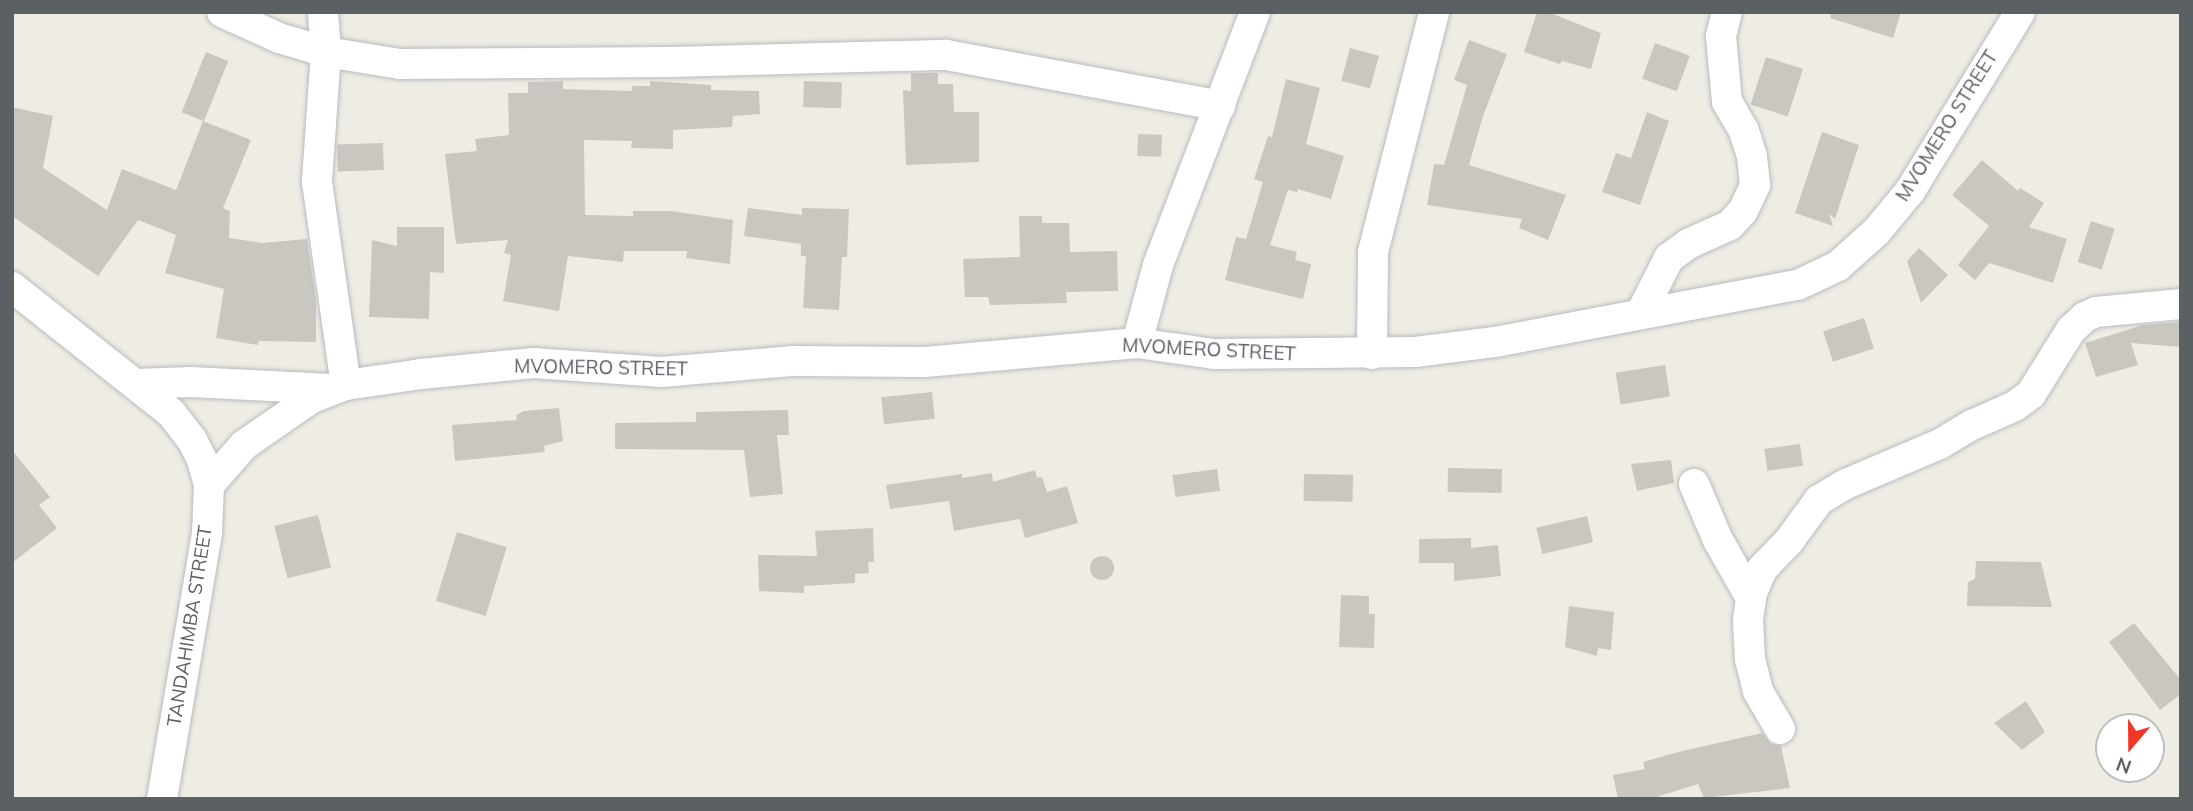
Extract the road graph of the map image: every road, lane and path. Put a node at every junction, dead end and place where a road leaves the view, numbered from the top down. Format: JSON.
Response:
{"nodes":[{"id":1,"x":222,"y":12,"type":"edge"},
{"id":2,"x":323,"y":12,"type":"edge"},
{"id":3,"x":1255,"y":12,"type":"edge"},
{"id":4,"x":1434,"y":12,"type":"edge"},
{"id":5,"x":1727,"y":12,"type":"edge"},
{"id":6,"x":2020,"y":12,"type":"edge"},
{"id":7,"x":326,"y":52,"type":"junction"},
{"id":8,"x":1220,"y":106,"type":"junction"},
{"id":9,"x":12,"y":287,"type":"edge"},
{"id":10,"x":2181,"y":304,"type":"edge"},
{"id":11,"x":1641,"y":313,"type":"junction"},
{"id":12,"x":1137,"y":343,"type":"junction"},
{"id":13,"x":1372,"y":354,"type":"junction"},
{"id":14,"x":136,"y":384,"type":"junction"},
{"id":15,"x":339,"y":387,"type":"junction"},
{"id":16,"x":1693,"y":484,"type":"dead end"},
{"id":17,"x":209,"y":485,"type":"junction"},
{"id":18,"x":1751,"y":598,"type":"junction"},
{"id":19,"x":1780,"y":729,"type":"dead end"},
{"id":20,"x":162,"y":799,"type":"edge"}],
"edges":[{"from":1,"to":7,"type":"street"},
{"from":2,"to":7,"type":"street"},
{"from":3,"to":8,"type":"street"},
{"from":4,"to":13,"type":"street"},
{"from":5,"to":11,"type":"street"},
{"from":6,"to":11,"type":"street","name":"MVOMERO STREET"},
{"from":7,"to":8,"type":"street"},
{"from":7,"to":15,"type":"street"},
{"from":8,"to":12,"type":"street"},
{"from":9,"to":14,"type":"street","name":"TANDAHIMBA STREET"},
{"from":10,"to":18,"type":"street"},
{"from":11,"to":13,"type":"street","name":"MVOMERO STREET"},
{"from":12,"to":13,"type":"street","name":"MVOMERO STREET"},
{"from":12,"to":15,"type":"street","name":"MVOMERO STREET"},
{"from":14,"to":15,"type":"street"},
{"from":14,"to":17,"type":"street","name":"TANDAHIMBA STREET"},
{"from":15,"to":17,"type":"street","name":"MVOMERO STREET"},
{"from":16,"to":18,"type":"street"},
{"from":17,"to":20,"type":"street","name":"TANDAHIMBA STREET"},
{"from":18,"to":19,"type":"street"}]}
